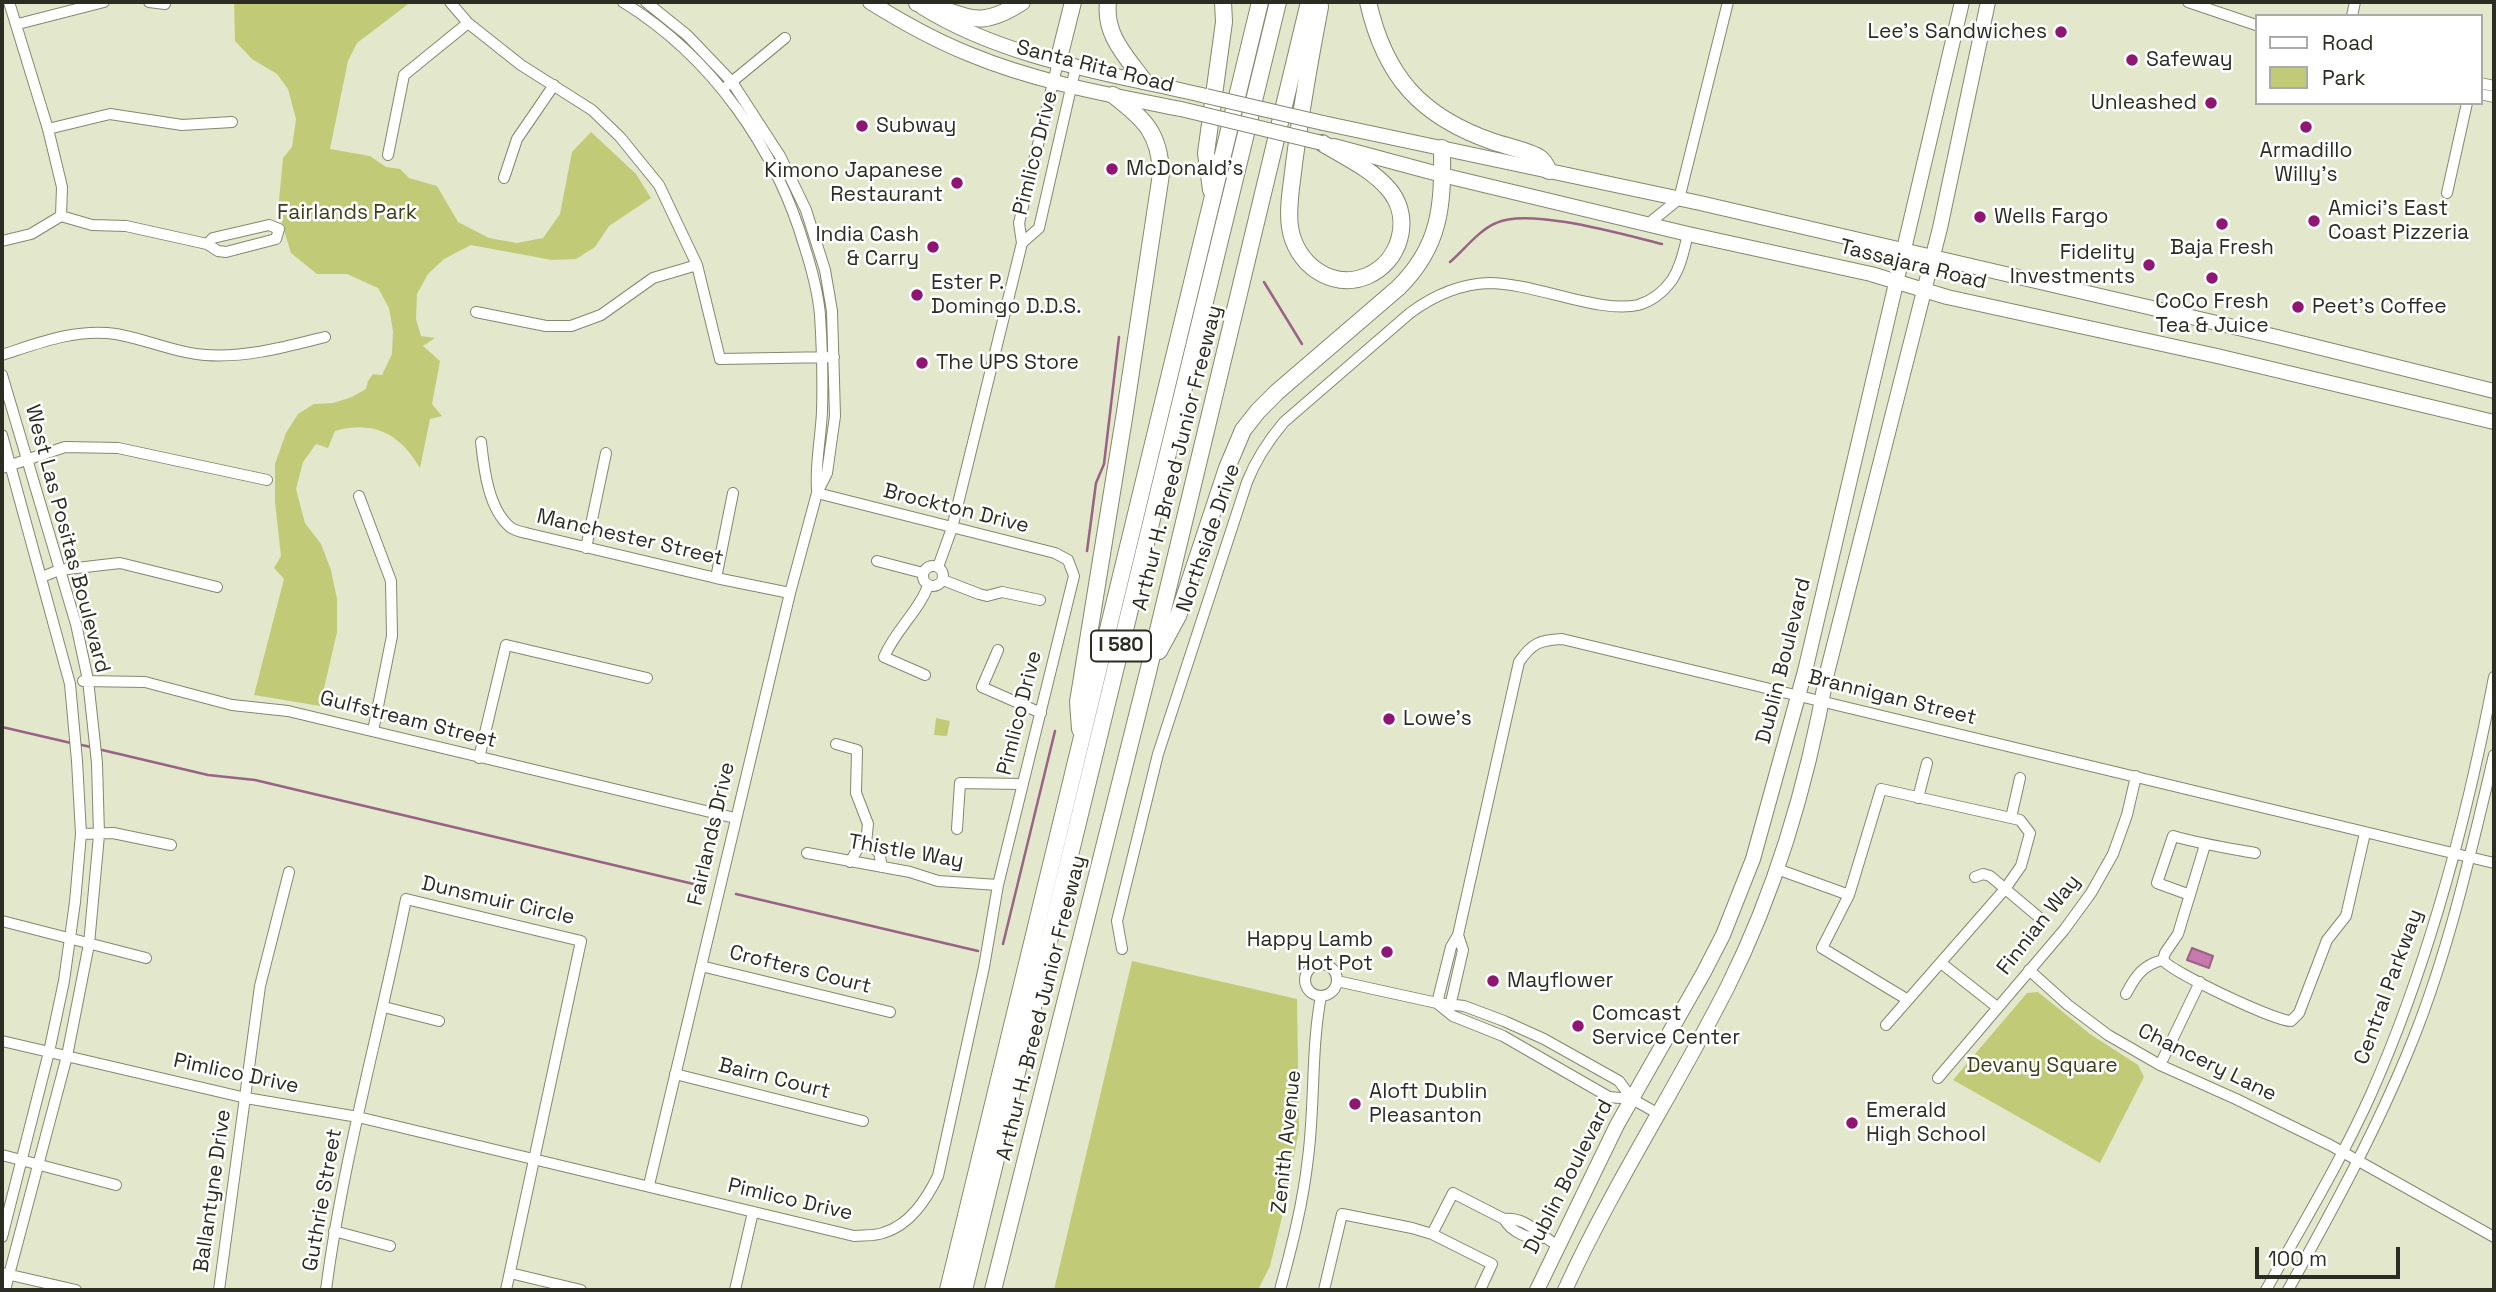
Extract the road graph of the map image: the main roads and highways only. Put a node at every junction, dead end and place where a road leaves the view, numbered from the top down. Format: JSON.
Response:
{"nodes":[{"id":1,"x":870,"y":2,"type":"edge"},
{"id":2,"x":1022,"y":2,"type":"edge"},
{"id":3,"x":1073,"y":2,"type":"edge"},
{"id":4,"x":1108,"y":2,"type":"edge"},
{"id":5,"x":1223,"y":2,"type":"edge"},
{"id":6,"x":1261,"y":2,"type":"edge"},
{"id":7,"x":1278,"y":2,"type":"edge"},
{"id":8,"x":1309,"y":2,"type":"edge"},
{"id":9,"x":1319,"y":2,"type":"edge"},
{"id":10,"x":1368,"y":2,"type":"edge"},
{"id":11,"x":1962,"y":2,"type":"edge"},
{"id":12,"x":1988,"y":2,"type":"edge"},
{"id":13,"x":916,"y":3,"type":"edge"},
{"id":14,"x":1058,"y":62,"type":"junction"},
{"id":15,"x":1144,"y":81,"type":"junction"},
{"id":16,"x":1113,"y":96,"type":"junction"},
{"id":17,"x":1323,"y":123,"type":"joint"},
{"id":18,"x":1322,"y":143,"type":"junction"},
{"id":19,"x":1442,"y":148,"type":"junction"},
{"id":20,"x":1549,"y":171,"type":"junction"},
{"id":21,"x":1442,"y":175,"type":"junction"},
{"id":22,"x":1212,"y":200,"type":"junction"},
{"id":23,"x":1903,"y":251,"type":"junction"},
{"id":24,"x":1932,"y":258,"type":"junction"},
{"id":25,"x":1896,"y":282,"type":"junction"},
{"id":26,"x":1923,"y":290,"type":"junction"},
{"id":27,"x":2494,"y":391,"type":"edge"},
{"id":28,"x":2494,"y":422,"type":"edge"},
{"id":29,"x":1148,"y":672,"type":"junction"},
{"id":30,"x":1082,"y":743,"type":"junction"},
{"id":31,"x":948,"y":1290,"type":"edge"},
{"id":32,"x":964,"y":1290,"type":"edge"},
{"id":33,"x":993,"y":1290,"type":"edge"},
{"id":34,"x":1537,"y":1290,"type":"edge"},
{"id":35,"x":1565,"y":1290,"type":"edge"}],
"edges":[{"from":1,"to":16,"type":"main road","name":"Santa Rita Road"},
{"from":2,"to":13,"type":"highway"},
{"from":3,"to":14,"type":"highway"},
{"from":4,"to":15,"type":"highway"},
{"from":5,"to":22,"type":"highway"},
{"from":6,"to":22,"type":"highway","name":"Arthur H. Breed Junior Freeway","number":"I 580"},
{"from":7,"to":32,"type":"highway","number":"I 580"},
{"from":8,"to":29,"type":"highway","name":"Arthur H. Breed Junior Freeway","number":"I 580"},
{"from":9,"to":18,"type":"highway"},
{"from":10,"to":20,"type":"highway"},
{"from":11,"to":23,"type":"main road","name":"Dublin Boulevard"},
{"from":12,"to":24,"type":"main road"},
{"from":13,"to":14,"type":"main road","name":"Santa Rita Road"},
{"from":14,"to":15,"type":"main road","name":"Santa Rita Road"},
{"from":15,"to":17,"type":"main road","name":"Santa Rita Road","bridge":true},
{"from":16,"to":18,"type":"main road","name":"Santa Rita Road","bridge":true},
{"from":16,"to":30,"type":"highway"},
{"from":17,"to":19,"type":"main road","name":"Tassajara Road"},
{"from":18,"to":21,"type":"main road","name":"Tassajara Road"},
{"from":19,"to":20,"type":"main road","name":"Tassajara Road"},
{"from":19,"to":21,"type":"highway"},
{"from":20,"to":23,"type":"main road","name":"Tassajara Road"},
{"from":21,"to":25,"type":"main road","name":"Tassajara Road"},
{"from":21,"to":29,"type":"highway"},
{"from":22,"to":30,"type":"highway","name":"Arthur H. Breed Junior Freeway","number":"I 580"},
{"from":23,"to":24,"type":"main road","name":"Tassajara Road"},
{"from":23,"to":25,"type":"main road","name":"Dublin Boulevard"},
{"from":24,"to":26,"type":"main road"},
{"from":24,"to":27,"type":"main road","name":"Tassajara Road"},
{"from":25,"to":26,"type":"main road","name":"Tassajara Road"},
{"from":25,"to":34,"type":"main road","name":"Dublin Boulevard"},
{"from":26,"to":28,"type":"main road","name":"Tassajara Road"},
{"from":26,"to":35,"type":"main road"},
{"from":29,"to":33,"type":"highway","name":"Arthur H. Breed Junior Freeway","number":"I 580"},
{"from":30,"to":31,"type":"highway","name":"Arthur H. Breed Junior Freeway","number":"I 580"}]}
